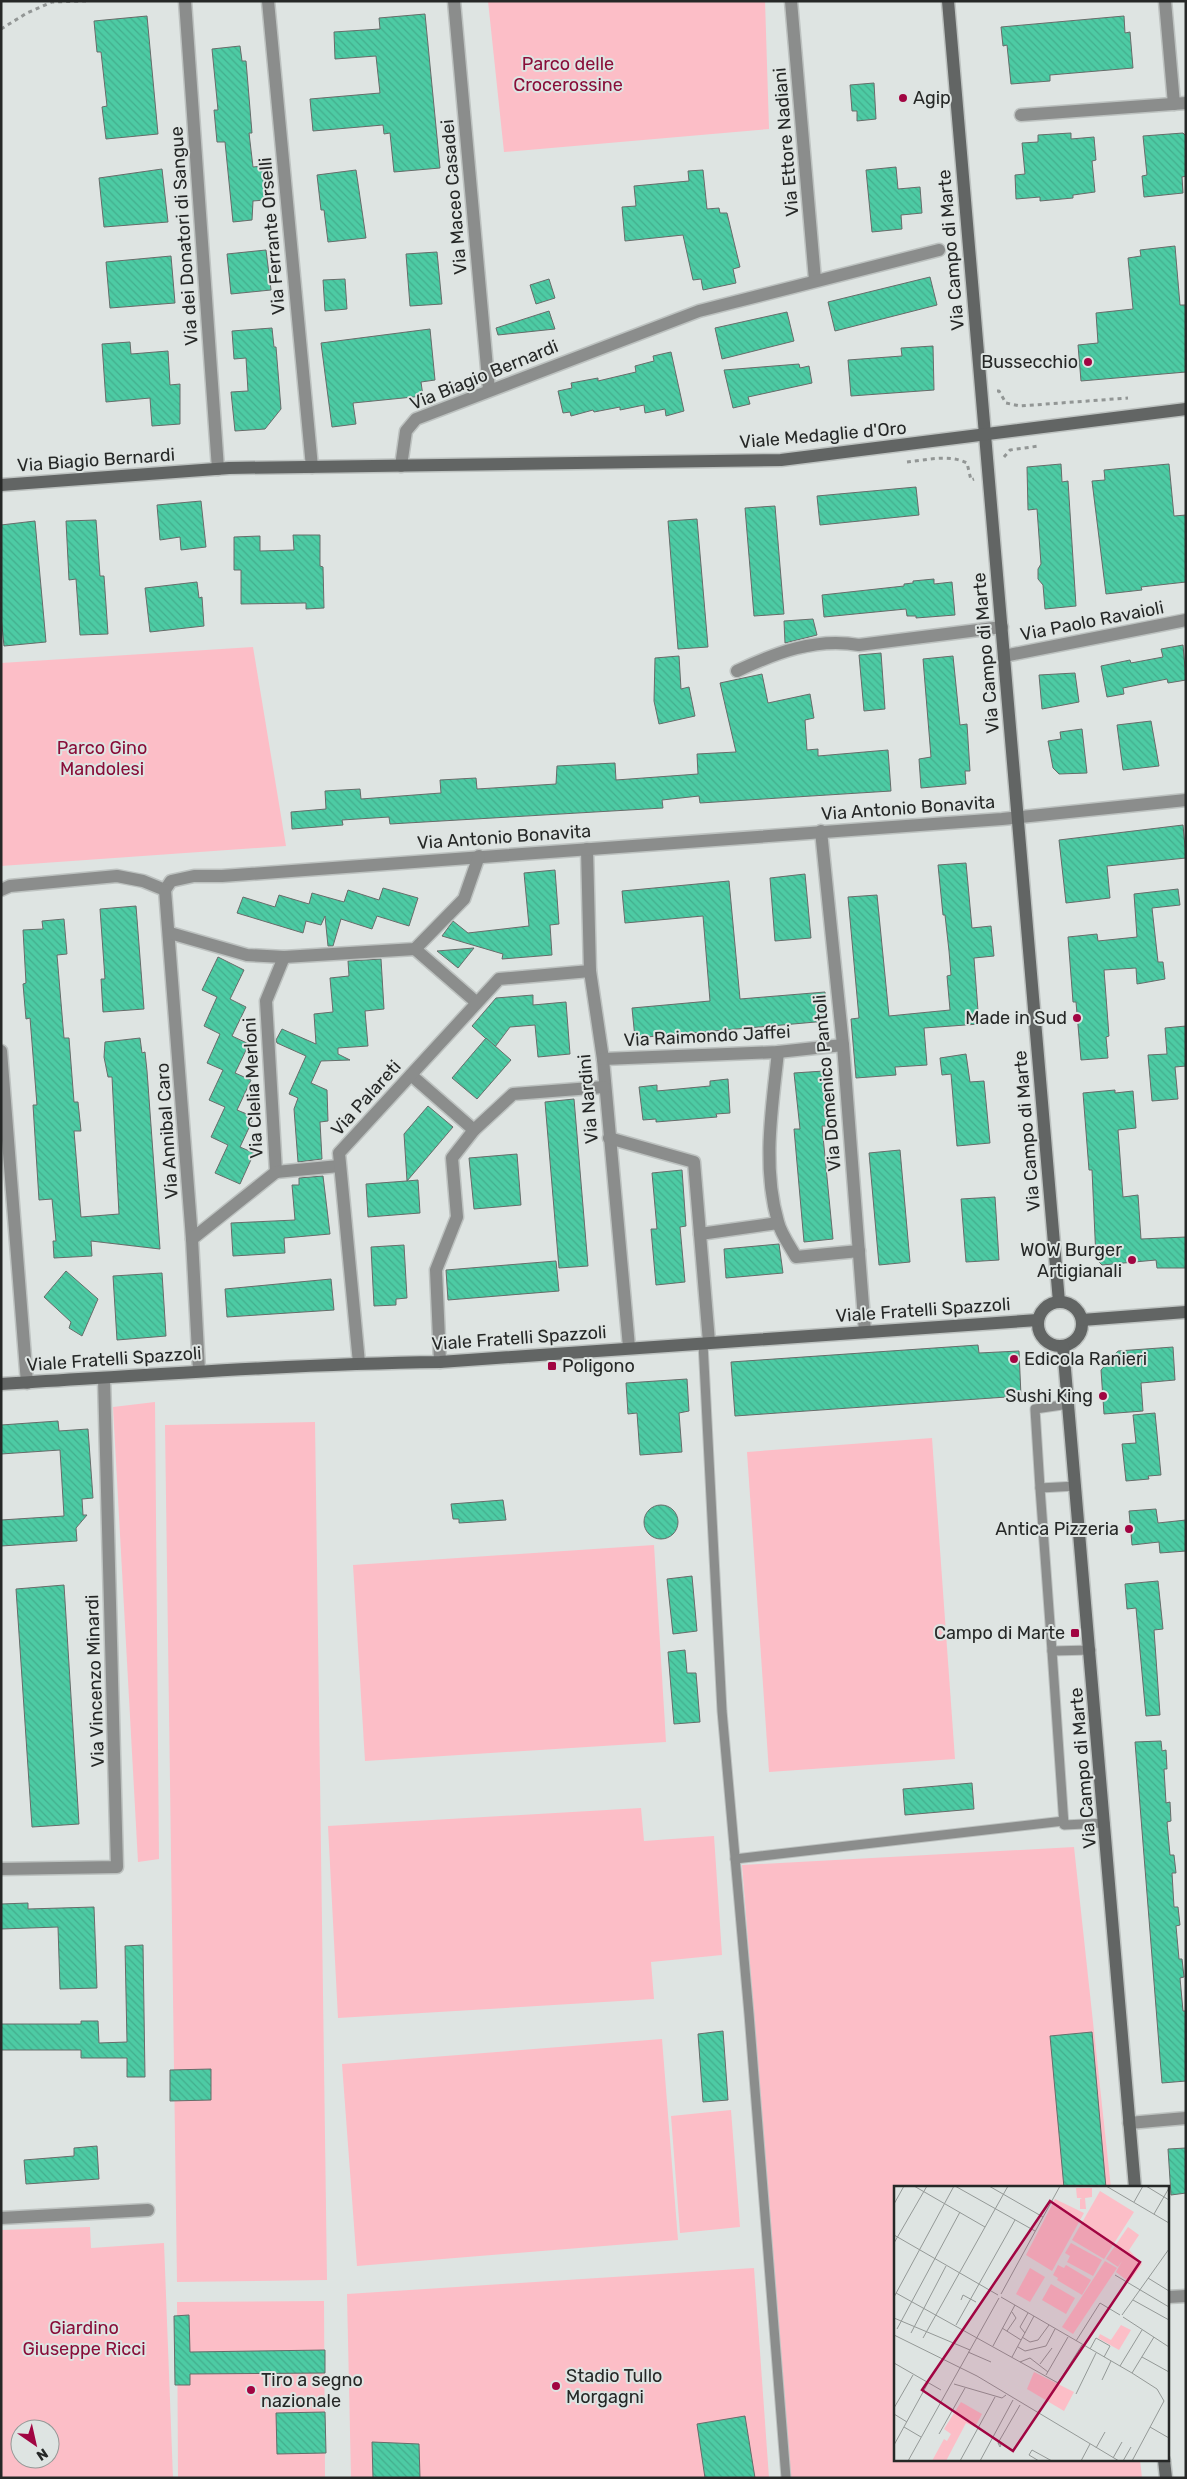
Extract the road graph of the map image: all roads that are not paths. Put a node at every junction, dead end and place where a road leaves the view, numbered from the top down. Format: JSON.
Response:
{"nodes":[{"id":1,"x":185,"y":1,"type":"edge"},
{"id":2,"x":268,"y":1,"type":"edge"},
{"id":3,"x":454,"y":1,"type":"edge"},
{"id":4,"x":791,"y":1,"type":"edge"},
{"id":5,"x":948,"y":1,"type":"edge"},
{"id":6,"x":1165,"y":1,"type":"edge"},
{"id":7,"x":1180,"y":103,"type":"edge"},
{"id":8,"x":1021,"y":115,"type":"dead end"},
{"id":9,"x":939,"y":250,"type":"dead end"},
{"id":10,"x":815,"y":280,"type":"junction"},
{"id":11,"x":489,"y":390,"type":"junction"},
{"id":12,"x":1186,"y":409,"type":"edge"},
{"id":13,"x":985,"y":435,"type":"junction"},
{"id":14,"x":401,"y":466,"type":"junction"},
{"id":15,"x":312,"y":467,"type":"junction"},
{"id":16,"x":218,"y":468,"type":"junction"},
{"id":17,"x":1,"y":485,"type":"edge"},
{"id":18,"x":1186,"y":620,"type":"edge"},
{"id":19,"x":1002,"y":628,"type":"junction"},
{"id":20,"x":1004,"y":656,"type":"junction"},
{"id":21,"x":737,"y":671,"type":"dead end"},
{"id":22,"x":1186,"y":800,"type":"edge"},
{"id":23,"x":1018,"y":816,"type":"junction"},
{"id":24,"x":821,"y":831,"type":"junction"},
{"id":25,"x":586,"y":849,"type":"junction"},
{"id":26,"x":479,"y":856,"type":"junction"},
{"id":27,"x":1,"y":890,"type":"edge"},
{"id":28,"x":165,"y":890,"type":"junction"},
{"id":29,"x":170,"y":933,"type":"junction"},
{"id":30,"x":415,"y":949,"type":"junction"},
{"id":31,"x":284,"y":957,"type":"junction"},
{"id":32,"x":590,"y":971,"type":"junction"},
{"id":33,"x":476,"y":1002,"type":"junction"},
{"id":34,"x":843,"y":1045,"type":"junction"},
{"id":35,"x":1,"y":1051,"type":"edge"},
{"id":36,"x":778,"y":1052,"type":"junction"},
{"id":37,"x":603,"y":1059,"type":"junction"},
{"id":38,"x":411,"y":1075,"type":"junction"},
{"id":39,"x":604,"y":1087,"type":"junction"},
{"id":40,"x":474,"y":1130,"type":"junction"},
{"id":41,"x":609,"y":1138,"type":"junction"},
{"id":42,"x":339,"y":1166,"type":"junction"},
{"id":43,"x":276,"y":1172,"type":"junction"},
{"id":44,"x":778,"y":1223,"type":"junction"},
{"id":45,"x":700,"y":1234,"type":"junction"},
{"id":46,"x":192,"y":1239,"type":"junction"},
{"id":47,"x":858,"y":1251,"type":"junction"},
{"id":48,"x":1060,"y":1302,"type":"junction"},
{"id":49,"x":1186,"y":1312,"type":"edge"},
{"id":50,"x":1038,"y":1320,"type":"junction"},
{"id":51,"x":1082,"y":1320,"type":"junction"},
{"id":52,"x":865,"y":1332,"type":"junction"},
{"id":53,"x":706,"y":1343,"type":"junction"},
{"id":54,"x":1063,"y":1346,"type":"junction"},
{"id":55,"x":629,"y":1347,"type":"junction"},
{"id":56,"x":440,"y":1362,"type":"junction"},
{"id":57,"x":359,"y":1363,"type":"junction"},
{"id":58,"x":199,"y":1371,"type":"junction"},
{"id":59,"x":104,"y":1378,"type":"junction"},
{"id":60,"x":27,"y":1383,"type":"junction"},
{"id":61,"x":1,"y":1384,"type":"edge"},
{"id":62,"x":1069,"y":1404,"type":"junction"},
{"id":63,"x":1076,"y":1486,"type":"junction"},
{"id":64,"x":1040,"y":1488,"type":"junction"},
{"id":65,"x":1091,"y":1650,"type":"junction"},
{"id":66,"x":1052,"y":1651,"type":"junction"},
{"id":67,"x":1064,"y":1821,"type":"junction"},
{"id":68,"x":1105,"y":1823,"type":"junction"},
{"id":69,"x":735,"y":1859,"type":"junction"},
{"id":70,"x":1,"y":1869,"type":"edge"},
{"id":71,"x":1186,"y":2118,"type":"edge"},
{"id":72,"x":1129,"y":2123,"type":"junction"},
{"id":73,"x":1135,"y":2186,"type":"edge"},
{"id":74,"x":148,"y":2210,"type":"dead end"},
{"id":75,"x":1,"y":2218,"type":"edge"},
{"id":76,"x":1186,"y":2296,"type":"edge"},
{"id":77,"x":1170,"y":2297,"type":"edge"},
{"id":78,"x":1164,"y":2462,"type":"edge"},
{"id":79,"x":786,"y":2478,"type":"edge"},
{"id":80,"x":1166,"y":2478,"type":"edge"}],
"edges":[{"from":1,"to":16,"type":"street","name":"Via dei Donatori di Sangue"},
{"from":2,"to":15,"type":"street","name":"Via Ferrante Orselli"},
{"from":3,"to":11,"type":"street","name":"Via Maceo Casadei"},
{"from":4,"to":10,"type":"street","name":"Via Ettore Nadiani"},
{"from":5,"to":13,"type":"street","name":"Via Campo di Marte"},
{"from":6,"to":7,"type":"street"},
{"from":7,"to":8,"type":"street"},
{"from":9,"to":10,"type":"street","name":"Via Biagio Bernardi"},
{"from":10,"to":11,"type":"street","name":"Via Biagio Bernardi"},
{"from":11,"to":14,"type":"street","name":"Via Biagio Bernardi"},
{"from":12,"to":13,"type":"street","name":"Viale Medaglie d'Oro"},
{"from":13,"to":14,"type":"street","name":"Viale Medaglie d'Oro"},
{"from":13,"to":19,"type":"street","name":"Via Campo di Marte"},
{"from":14,"to":15,"type":"street","name":"Via Biagio Bernardi"},
{"from":15,"to":16,"type":"street","name":"Via Biagio Bernardi"},
{"from":16,"to":17,"type":"street","name":"Via Biagio Bernardi"},
{"from":18,"to":20,"type":"street","name":"Via Paolo Ravaioli"},
{"from":19,"to":20,"type":"street","name":"Via Campo di Marte"},
{"from":19,"to":21,"type":"street"},
{"from":20,"to":23,"type":"street","name":"Via Campo di Marte"},
{"from":22,"to":23,"type":"street","name":"Via Antonio Bonavita"},
{"from":23,"to":24,"type":"street","name":"Via Antonio Bonavita"},
{"from":23,"to":48,"type":"street","name":"Via Campo di Marte"},
{"from":24,"to":25,"type":"street","name":"Via Antonio Bonavita"},
{"from":24,"to":34,"type":"street","name":"Via Domenico Pantoli"},
{"from":25,"to":26,"type":"street","name":"Via Antonio Bonavita"},
{"from":25,"to":32,"type":"street","name":"Via Nardini"},
{"from":26,"to":28,"type":"street","name":"Via Antonio Bonavita"},
{"from":26,"to":30,"type":"street"},
{"from":27,"to":28,"type":"street"},
{"from":28,"to":29,"type":"street","name":"Via Annibal Caro"},
{"from":29,"to":31,"type":"street"},
{"from":29,"to":46,"type":"street","name":"Via Annibal Caro"},
{"from":30,"to":31,"type":"street"},
{"from":30,"to":33,"type":"street"},
{"from":31,"to":43,"type":"street","name":"Via Clelia Merloni"},
{"from":32,"to":33,"type":"street","name":"Via Palareti"},
{"from":32,"to":37,"type":"street","name":"Via Nardini"},
{"from":33,"to":38,"type":"street","name":"Via Palareti"},
{"from":34,"to":36,"type":"street","name":"Via Raimondo Jaffei"},
{"from":34,"to":47,"type":"street","name":"Via Domenico Pantoli"},
{"from":35,"to":60,"type":"street"},
{"from":36,"to":37,"type":"street","name":"Via Raimondo Jaffei"},
{"from":36,"to":44,"type":"street"},
{"from":37,"to":39,"type":"street","name":"Via Nardini"},
{"from":38,"to":40,"type":"street"},
{"from":38,"to":42,"type":"street","name":"Via Palareti"},
{"from":39,"to":40,"type":"street"},
{"from":39,"to":41,"type":"street","name":"Via Nardini"},
{"from":40,"to":56,"type":"street"},
{"from":41,"to":45,"type":"street"},
{"from":41,"to":55,"type":"street","name":"Via Nardini"},
{"from":42,"to":43,"type":"street"},
{"from":42,"to":57,"type":"street","name":"Via Palareti"},
{"from":43,"to":46,"type":"street","name":"Via Clelia Merloni"},
{"from":44,"to":45,"type":"street"},
{"from":44,"to":47,"type":"street"},
{"from":45,"to":53,"type":"street"},
{"from":46,"to":58,"type":"street","name":"Via Annibal Caro"},
{"from":47,"to":52,"type":"street","name":"Via Domenico Pantoli"},
{"from":48,"to":50,"type":"street"},
{"from":48,"to":51,"type":"street"},
{"from":49,"to":51,"type":"street"},
{"from":50,"to":52,"type":"street","name":"Viale Fratelli Spazzoli"},
{"from":50,"to":54,"type":"street"},
{"from":51,"to":54,"type":"street"},
{"from":52,"to":53,"type":"street","name":"Viale Fratelli Spazzoli"},
{"from":53,"to":55,"type":"street","name":"Viale Fratelli Spazzoli"},
{"from":53,"to":69,"type":"lane"},
{"from":54,"to":62,"type":"street","name":"Via Campo di Marte"},
{"from":55,"to":56,"type":"street","name":"Viale Fratelli Spazzoli"},
{"from":56,"to":57,"type":"street","name":"Viale Fratelli Spazzoli"},
{"from":57,"to":58,"type":"street","name":"Viale Fratelli Spazzoli"},
{"from":58,"to":59,"type":"street","name":"Viale Fratelli Spazzoli"},
{"from":59,"to":60,"type":"street","name":"Viale Fratelli Spazzoli"},
{"from":59,"to":70,"type":"street","name":"Via Vincenzo Minardi"},
{"from":60,"to":61,"type":"street","name":"Viale Fratelli Spazzoli"},
{"from":62,"to":63,"type":"street","name":"Via Campo di Marte"},
{"from":62,"to":64,"type":"lane"},
{"from":63,"to":64,"type":"lane"},
{"from":63,"to":65,"type":"street","name":"Via Campo di Marte"},
{"from":64,"to":66,"type":"lane"},
{"from":65,"to":66,"type":"lane"},
{"from":65,"to":68,"type":"street","name":"Via Campo di Marte"},
{"from":66,"to":67,"type":"lane"},
{"from":67,"to":68,"type":"lane"},
{"from":67,"to":69,"type":"lane"},
{"from":68,"to":72,"type":"street","name":"Via Campo di Marte"},
{"from":69,"to":79,"type":"lane"},
{"from":71,"to":72,"type":"street"},
{"from":72,"to":73,"type":"street","name":"Via Campo di Marte"},
{"from":74,"to":75,"type":"street"},
{"from":76,"to":77,"type":"street"},
{"from":78,"to":80,"type":"street"}]}
